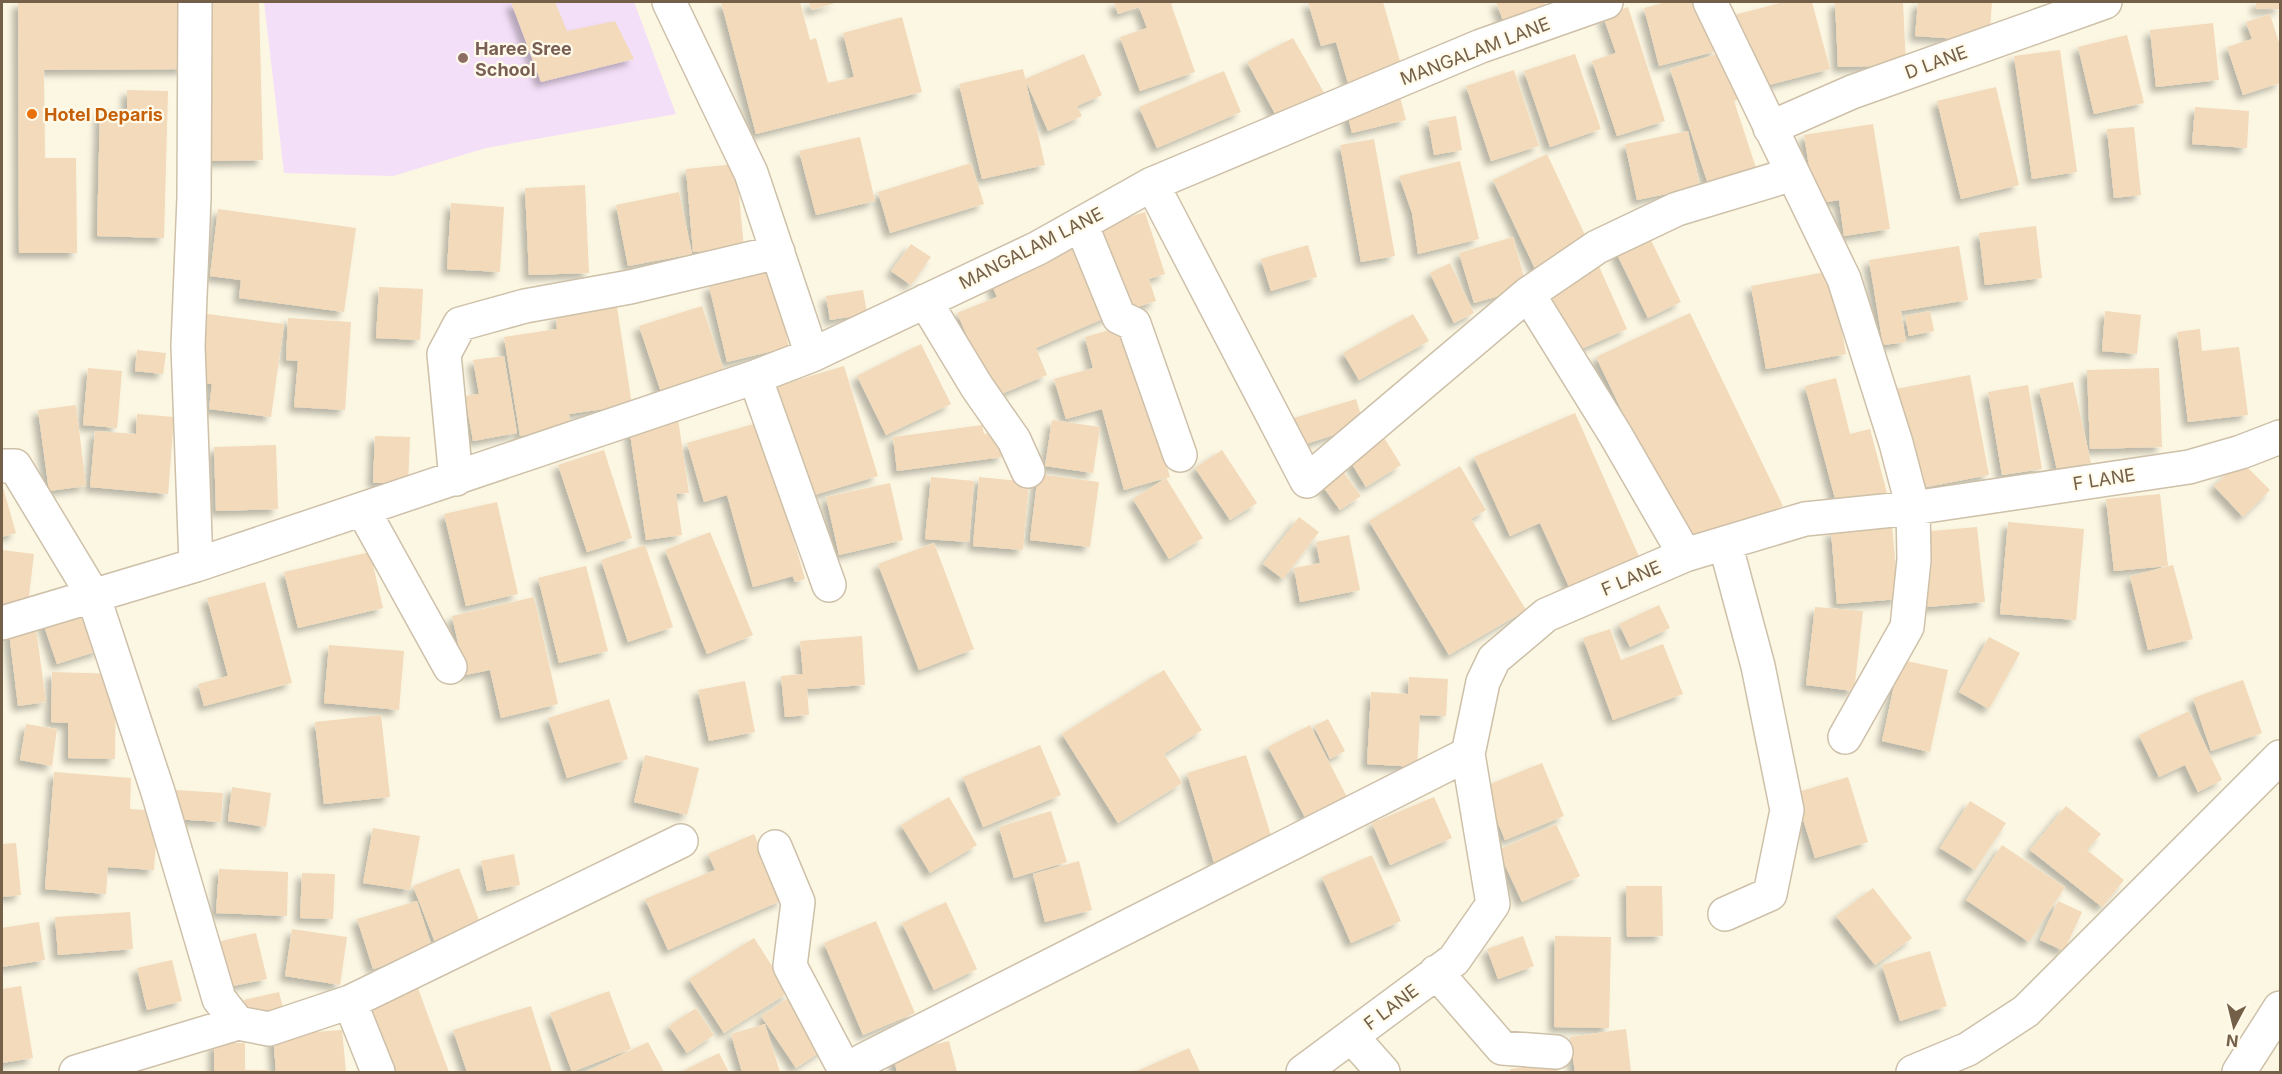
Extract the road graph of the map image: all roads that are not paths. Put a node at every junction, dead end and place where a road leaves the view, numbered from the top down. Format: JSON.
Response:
{"nodes":[{"id":1,"x":195,"y":2,"type":"edge"},
{"id":2,"x":669,"y":2,"type":"edge"},
{"id":3,"x":1606,"y":2,"type":"edge"},
{"id":4,"x":1710,"y":2,"type":"edge"},
{"id":5,"x":2105,"y":2,"type":"edge"},
{"id":6,"x":1770,"y":128,"type":"junction"},
{"id":7,"x":1793,"y":174,"type":"junction"},
{"id":8,"x":1152,"y":184,"type":"junction"},
{"id":9,"x":1081,"y":224,"type":"junction"},
{"id":10,"x":778,"y":252,"type":"junction"},
{"id":11,"x":1528,"y":294,"type":"junction"},
{"id":12,"x":925,"y":301,"type":"junction"},
{"id":13,"x":812,"y":356,"type":"junction"},
{"id":14,"x":755,"y":377,"type":"junction"},
{"id":15,"x":2280,"y":437,"type":"edge"},
{"id":16,"x":1180,"y":455,"type":"dead end"},
{"id":17,"x":2,"y":466,"type":"edge"},
{"id":18,"x":1028,"y":471,"type":"dead end"},
{"id":19,"x":456,"y":479,"type":"junction"},
{"id":20,"x":1913,"y":508,"type":"junction"},
{"id":21,"x":363,"y":510,"type":"junction"},
{"id":22,"x":1725,"y":543,"type":"junction"},
{"id":23,"x":1685,"y":555,"type":"junction"},
{"id":24,"x":196,"y":565,"type":"junction"},
{"id":25,"x":829,"y":585,"type":"dead end"},
{"id":26,"x":93,"y":595,"type":"junction"},
{"id":27,"x":2,"y":622,"type":"edge"},
{"id":28,"x":450,"y":667,"type":"dead end"},
{"id":29,"x":1845,"y":737,"type":"dead end"},
{"id":30,"x":1468,"y":754,"type":"junction"},
{"id":31,"x":2280,"y":757,"type":"edge"},
{"id":32,"x":681,"y":841,"type":"dead end"},
{"id":33,"x":775,"y":847,"type":"dead end"},
{"id":34,"x":1725,"y":914,"type":"dead end"},
{"id":35,"x":1436,"y":972,"type":"junction"},
{"id":36,"x":350,"y":1002,"type":"junction"},
{"id":37,"x":2280,"y":1008,"type":"edge"},
{"id":38,"x":238,"y":1023,"type":"junction"},
{"id":39,"x":1352,"y":1036,"type":"junction"},
{"id":40,"x":1556,"y":1052,"type":"dead end"},
{"id":41,"x":76,"y":1072,"type":"edge"},
{"id":42,"x":378,"y":1072,"type":"edge"},
{"id":43,"x":845,"y":1072,"type":"edge"},
{"id":44,"x":1303,"y":1072,"type":"edge"},
{"id":45,"x":1383,"y":1072,"type":"edge"},
{"id":46,"x":1913,"y":1072,"type":"edge"},
{"id":47,"x":2239,"y":1072,"type":"edge"}],
"edges":[{"from":1,"to":24,"type":"street"},
{"from":2,"to":10,"type":"street"},
{"from":3,"to":8,"type":"street","name":"MANGALAM LANE"},
{"from":4,"to":6,"type":"street"},
{"from":5,"to":6,"type":"street","name":"D LANE"},
{"from":6,"to":7,"type":"street"},
{"from":7,"to":11,"type":"street"},
{"from":7,"to":20,"type":"street"},
{"from":8,"to":9,"type":"street","name":"MANGALAM LANE"},
{"from":8,"to":11,"type":"street"},
{"from":9,"to":12,"type":"street","name":"MANGALAM LANE"},
{"from":9,"to":16,"type":"street"},
{"from":10,"to":13,"type":"street"},
{"from":10,"to":19,"type":"street"},
{"from":11,"to":23,"type":"street"},
{"from":12,"to":13,"type":"street","name":"MANGALAM LANE"},
{"from":12,"to":18,"type":"street"},
{"from":13,"to":14,"type":"street","name":"MANGALAM LANE"},
{"from":14,"to":19,"type":"street","name":"MANGALAM LANE"},
{"from":14,"to":25,"type":"street"},
{"from":15,"to":20,"type":"street","name":"F LANE"},
{"from":17,"to":26,"type":"street"},
{"from":19,"to":21,"type":"street","name":"MANGALAM LANE"},
{"from":20,"to":22,"type":"street","name":"F LANE"},
{"from":20,"to":29,"type":"street"},
{"from":21,"to":24,"type":"street","name":"MANGALAM LANE"},
{"from":21,"to":28,"type":"street"},
{"from":22,"to":23,"type":"street","name":"F LANE"},
{"from":22,"to":34,"type":"street"},
{"from":23,"to":30,"type":"street","name":"F LANE"},
{"from":24,"to":26,"type":"street","name":"MANGALAM LANE"},
{"from":26,"to":27,"type":"street","name":"MANGALAM LANE"},
{"from":26,"to":38,"type":"street"},
{"from":30,"to":35,"type":"street","name":"F LANE"},
{"from":30,"to":43,"type":"street"},
{"from":31,"to":46,"type":"street"},
{"from":32,"to":36,"type":"street"},
{"from":33,"to":43,"type":"street"},
{"from":35,"to":39,"type":"street","name":"F LANE"},
{"from":35,"to":40,"type":"street"},
{"from":36,"to":38,"type":"street"},
{"from":36,"to":42,"type":"street"},
{"from":37,"to":47,"type":"street"},
{"from":38,"to":41,"type":"street"},
{"from":39,"to":44,"type":"street","name":"F LANE"},
{"from":39,"to":45,"type":"street"}]}
